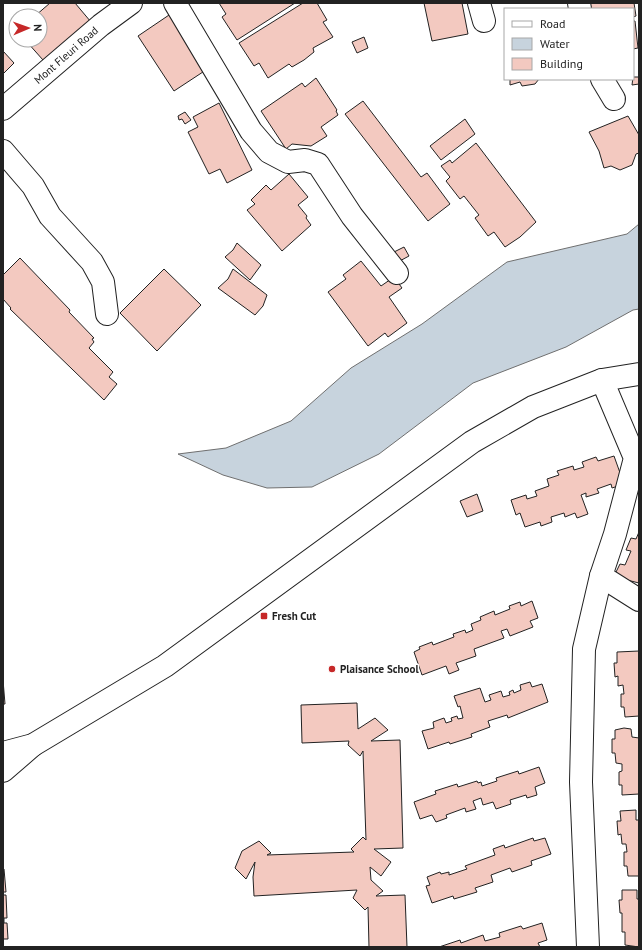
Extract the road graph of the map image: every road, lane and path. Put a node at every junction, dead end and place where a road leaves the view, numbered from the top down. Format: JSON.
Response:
{"nodes":[{"id":1,"x":131,"y":3,"type":"edge"},
{"id":2,"x":176,"y":3,"type":"edge"},
{"id":3,"x":603,"y":80,"type":"edge"},
{"id":4,"x":614,"y":99,"type":"dead end"},
{"id":5,"x":3,"y":109,"type":"edge"},
{"id":6,"x":3,"y":151,"type":"edge"},
{"id":7,"x":397,"y":273,"type":"dead end"},
{"id":8,"x":107,"y":314,"type":"dead end"},
{"id":9,"x":639,"y":374,"type":"edge"},
{"id":10,"x":602,"y":380,"type":"junction"},
{"id":11,"x":601,"y":576,"type":"junction"},
{"id":12,"x":639,"y":600,"type":"edge"},
{"id":13,"x":33,"y":745,"type":"junction"},
{"id":14,"x":3,"y":753,"type":"edge"},
{"id":15,"x":3,"y":771,"type":"edge"},
{"id":16,"x":588,"y":947,"type":"edge"}],
"edges":[{"from":1,"to":5,"type":"main road","name":"Mont Fleuri Road"},
{"from":2,"to":7,"type":"main road"},
{"from":3,"to":4,"type":"main road"},
{"from":6,"to":8,"type":"main road"},
{"from":9,"to":10,"type":"main road"},
{"from":10,"to":11,"type":"main road"},
{"from":10,"to":13,"type":"main road"},
{"from":11,"to":12,"type":"main road"},
{"from":11,"to":16,"type":"main road"},
{"from":13,"to":14,"type":"main road"},
{"from":13,"to":15,"type":"main road"}]}
